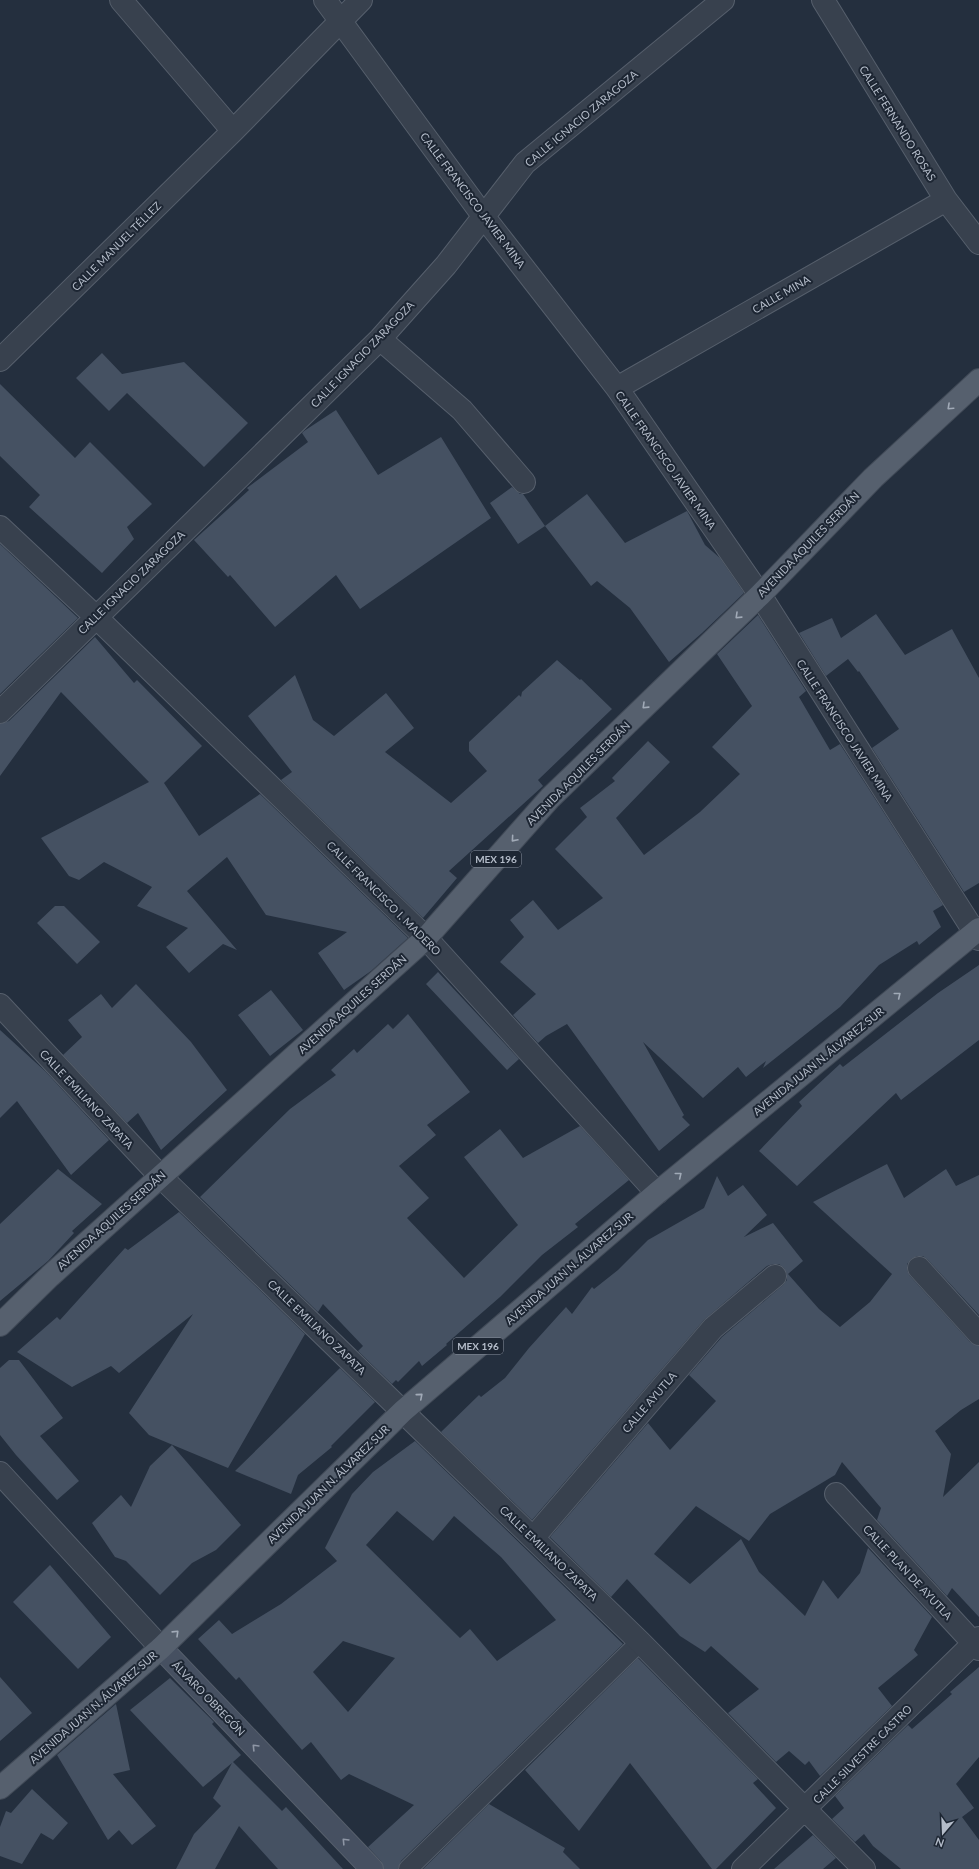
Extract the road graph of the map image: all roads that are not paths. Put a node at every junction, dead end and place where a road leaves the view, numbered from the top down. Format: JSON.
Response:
{"nodes":[{"id":1,"x":121,"y":0,"type":"edge"},
{"id":2,"x":325,"y":0,"type":"edge"},
{"id":3,"x":361,"y":0,"type":"edge"},
{"id":4,"x":723,"y":0,"type":"edge"},
{"id":5,"x":823,"y":0,"type":"edge"},
{"id":6,"x":341,"y":22,"type":"junction"},
{"id":7,"x":233,"y":131,"type":"junction"},
{"id":8,"x":946,"y":200,"type":"junction"},
{"id":9,"x":484,"y":217,"type":"junction"},
{"id":10,"x":979,"y":243,"type":"edge"},
{"id":11,"x":380,"y":339,"type":"junction"},
{"id":12,"x":0,"y":360,"type":"edge"},
{"id":13,"x":979,"y":380,"type":"edge"},
{"id":14,"x":617,"y":388,"type":"junction"},
{"id":15,"x":524,"y":482,"type":"dead end"},
{"id":16,"x":0,"y":527,"type":"edge"},
{"id":17,"x":760,"y":595,"type":"junction"},
{"id":18,"x":96,"y":617,"type":"junction"},
{"id":19,"x":0,"y":712,"type":"edge"},
{"id":20,"x":978,"y":934,"type":"edge"},
{"id":21,"x":426,"y":938,"type":"junction"},
{"id":22,"x":0,"y":1005,"type":"edge"},
{"id":23,"x":160,"y":1176,"type":"junction"},
{"id":24,"x":657,"y":1193,"type":"junction"},
{"id":25,"x":919,"y":1268,"type":"dead end"},
{"id":26,"x":775,"y":1276,"type":"dead end"},
{"id":27,"x":0,"y":1325,"type":"edge"},
{"id":28,"x":979,"y":1334,"type":"edge"},
{"id":29,"x":403,"y":1411,"type":"junction"},
{"id":30,"x":0,"y":1473,"type":"edge"},
{"id":31,"x":836,"y":1494,"type":"dead end"},
{"id":32,"x":533,"y":1538,"type":"junction"},
{"id":33,"x":640,"y":1642,"type":"junction"},
{"id":34,"x":977,"y":1644,"type":"edge"},
{"id":35,"x":161,"y":1648,"type":"junction"},
{"id":36,"x":0,"y":1788,"type":"edge"},
{"id":37,"x":806,"y":1809,"type":"junction"},
{"id":38,"x":372,"y":1869,"type":"edge"},
{"id":39,"x":408,"y":1869,"type":"edge"},
{"id":40,"x":743,"y":1869,"type":"edge"},
{"id":41,"x":864,"y":1869,"type":"edge"}],
"edges":[{"from":1,"to":7,"type":"street"},
{"from":2,"to":6,"type":"street","name":"CALLE FRANCISCO JAVIER MINA"},
{"from":3,"to":6,"type":"street","name":"CALLE MANUEL TÉLLEZ"},
{"from":4,"to":9,"type":"street","name":"CALLE IGNACIO ZARAGOZA"},
{"from":5,"to":8,"type":"street","name":"CALLE FERNANDO ROSAS"},
{"from":6,"to":7,"type":"street","name":"CALLE MANUEL TÉLLEZ"},
{"from":6,"to":9,"type":"street","name":"CALLE FRANCISCO JAVIER MINA"},
{"from":7,"to":12,"type":"street","name":"CALLE MANUEL TÉLLEZ"},
{"from":8,"to":10,"type":"street","name":"CALLE FERNANDO ROSAS"},
{"from":8,"to":14,"type":"street","name":"CALLE MINA"},
{"from":9,"to":11,"type":"street","name":"CALLE IGNACIO ZARAGOZA"},
{"from":9,"to":14,"type":"street","name":"CALLE FRANCISCO JAVIER MINA"},
{"from":11,"to":15,"type":"street"},
{"from":11,"to":18,"type":"street","name":"CALLE IGNACIO ZARAGOZA"},
{"from":13,"to":17,"type":"main road","name":"AVENIDA AQUILES SERDÁN","number":"MEX 196","one_way":true},
{"from":14,"to":17,"type":"street","name":"CALLE FRANCISCO JAVIER MINA"},
{"from":16,"to":18,"type":"street","name":"CALLE FRANCISCO I. MADERO"},
{"from":17,"to":20,"type":"street","name":"CALLE FRANCISCO JAVIER MINA"},
{"from":17,"to":21,"type":"main road","name":"AVENIDA AQUILES SERDÁN","number":"MEX 196","one_way":true},
{"from":18,"to":19,"type":"street","name":"CALLE IGNACIO ZARAGOZA"},
{"from":18,"to":21,"type":"street","name":"CALLE FRANCISCO I. MADERO"},
{"from":24,"to":20,"type":"main road","name":"AVENIDA JUAN N. ÁLVAREZ SUR","number":"MEX 196","one_way":true},
{"from":21,"to":23,"type":"main road","name":"AVENIDA AQUILES SERDÁN","number":"MEX 196"},
{"from":21,"to":24,"type":"street","name":"CALLE FRANCISCO I. MADERO"},
{"from":22,"to":23,"type":"street","name":"CALLE EMILIANO ZAPATA"},
{"from":23,"to":27,"type":"main road","name":"AVENIDA AQUILES SERDÁN","number":"MEX 196"},
{"from":23,"to":29,"type":"street","name":"CALLE EMILIANO ZAPATA"},
{"from":29,"to":24,"type":"main road","name":"AVENIDA JUAN N. ÁLVAREZ SUR","number":"MEX 196","one_way":true},
{"from":25,"to":28,"type":"street"},
{"from":26,"to":32,"type":"street","name":"CALLE AYUTLA"},
{"from":29,"to":32,"type":"street","name":"CALLE EMILIANO ZAPATA"},
{"from":35,"to":29,"type":"main road","name":"AVENIDA JUAN N. ÁLVAREZ SUR","number":"MEX 196","one_way":true},
{"from":30,"to":35,"type":"street","name":"ÁLVARO OBREGÓN"},
{"from":31,"to":34,"type":"street","name":"CALLE PLAN DE AYUTLA"},
{"from":32,"to":33,"type":"street","name":"CALLE EMILIANO ZAPATA"},
{"from":33,"to":37,"type":"street","name":"CALLE EMILIANO ZAPATA"},
{"from":33,"to":39,"type":"lane"},
{"from":34,"to":37,"type":"street","name":"CALLE SILVESTRE CASTRO"},
{"from":35,"to":36,"type":"main road","name":"AVENIDA JUAN N. ÁLVAREZ SUR","number":"MEX 196"},
{"from":38,"to":35,"type":"main road","name":"ÁLVARO OBREGÓN","one_way":true},
{"from":37,"to":40,"type":"street","name":"CALLE SILVESTRE CASTRO"},
{"from":37,"to":41,"type":"street","name":"CALLE EMILIANO ZAPATA"}]}
